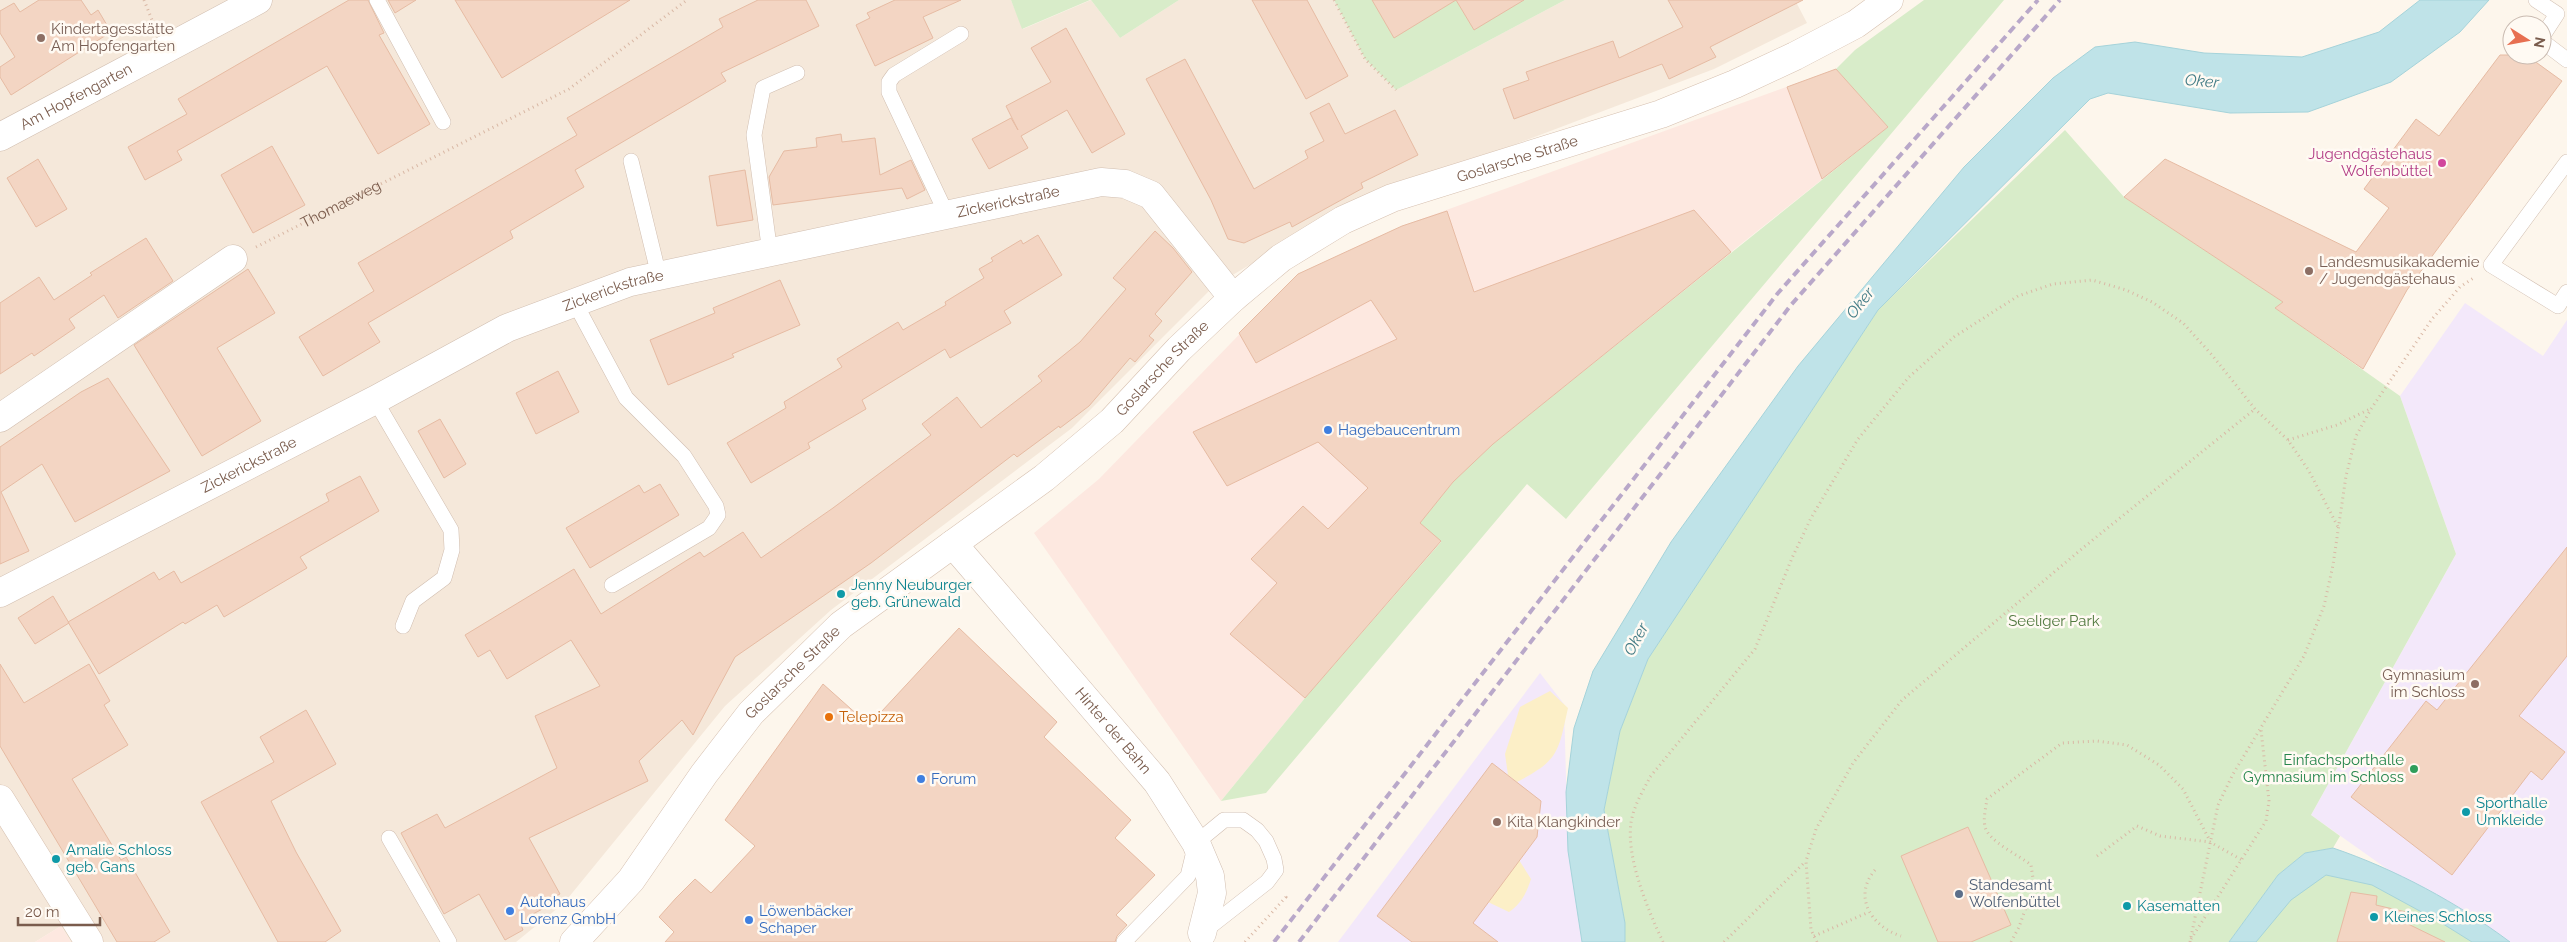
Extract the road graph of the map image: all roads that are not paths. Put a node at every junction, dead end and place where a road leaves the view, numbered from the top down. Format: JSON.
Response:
{"nodes":[{"id":1,"x":258,"y":0,"type":"edge"},
{"id":2,"x":377,"y":0,"type":"edge"},
{"id":3,"x":1889,"y":0,"type":"edge"},
{"id":4,"x":2536,"y":0,"type":"edge"},
{"id":5,"x":2552,"y":22,"type":"edge"},
{"id":6,"x":961,"y":34,"type":"dead end"},
{"id":7,"x":2552,"y":49,"type":"edge"},
{"id":8,"x":2567,"y":60,"type":"edge"},
{"id":9,"x":797,"y":73,"type":"dead end"},
{"id":10,"x":443,"y":122,"type":"dead end"},
{"id":11,"x":0,"y":137,"type":"edge"},
{"id":12,"x":631,"y":161,"type":"dead end"},
{"id":13,"x":2567,"y":162,"type":"edge"},
{"id":14,"x":947,"y":215,"type":"junction"},
{"id":15,"x":770,"y":253,"type":"junction"},
{"id":16,"x":233,"y":259,"type":"road end"},
{"id":17,"x":659,"y":276,"type":"junction"},
{"id":18,"x":2567,"y":292,"type":"edge"},
{"id":19,"x":1233,"y":298,"type":"junction"},
{"id":20,"x":574,"y":303,"type":"junction"},
{"id":21,"x":375,"y":400,"type":"junction"},
{"id":22,"x":0,"y":418,"type":"edge"},
{"id":23,"x":953,"y":544,"type":"junction"},
{"id":24,"x":612,"y":585,"type":"dead end"},
{"id":25,"x":0,"y":593,"type":"edge"},
{"id":26,"x":403,"y":626,"type":"dead end"},
{"id":27,"x":0,"y":799,"type":"edge"},
{"id":28,"x":389,"y":838,"type":"dead end"},
{"id":29,"x":1196,"y":843,"type":"junction"},
{"id":30,"x":1197,"y":938,"type":"edge"},
{"id":31,"x":580,"y":940,"type":"edge"},
{"id":32,"x":89,"y":942,"type":"edge"},
{"id":33,"x":449,"y":942,"type":"edge"},
{"id":34,"x":1124,"y":942,"type":"edge"}],
"edges":[{"from":1,"to":11,"type":"street","name":"Am Hopfengarten"},
{"from":2,"to":10,"type":"lane"},
{"from":3,"to":19,"type":"street","name":"Goslarsche Straße"},
{"from":4,"to":5,"type":"lane"},
{"from":6,"to":14,"type":"lane"},
{"from":7,"to":8,"type":"lane"},
{"from":9,"to":15,"type":"lane"},
{"from":12,"to":17,"type":"lane"},
{"from":13,"to":18,"type":"lane"},
{"from":14,"to":15,"type":"street","name":"Zickerickstraße"},
{"from":14,"to":19,"type":"street","name":"Zickerickstraße"},
{"from":15,"to":17,"type":"street","name":"Zickerickstraße"},
{"from":16,"to":22,"type":"street"},
{"from":17,"to":20,"type":"street","name":"Zickerickstraße"},
{"from":19,"to":23,"type":"street","name":"Goslarsche Straße"},
{"from":20,"to":21,"type":"street","name":"Zickerickstraße"},
{"from":20,"to":24,"type":"lane"},
{"from":21,"to":25,"type":"street","name":"Zickerickstraße"},
{"from":21,"to":26,"type":"lane"},
{"from":23,"to":29,"type":"street","name":"Hinter der Bahn"},
{"from":23,"to":31,"type":"street","name":"Goslarsche Straße"},
{"from":27,"to":32,"type":"street"},
{"from":28,"to":33,"type":"lane"},
{"from":29,"to":30,"type":"street","name":"Hinter der Bahn"},
{"from":29,"to":30,"type":"lane"},
{"from":29,"to":34,"type":"lane"}]}
